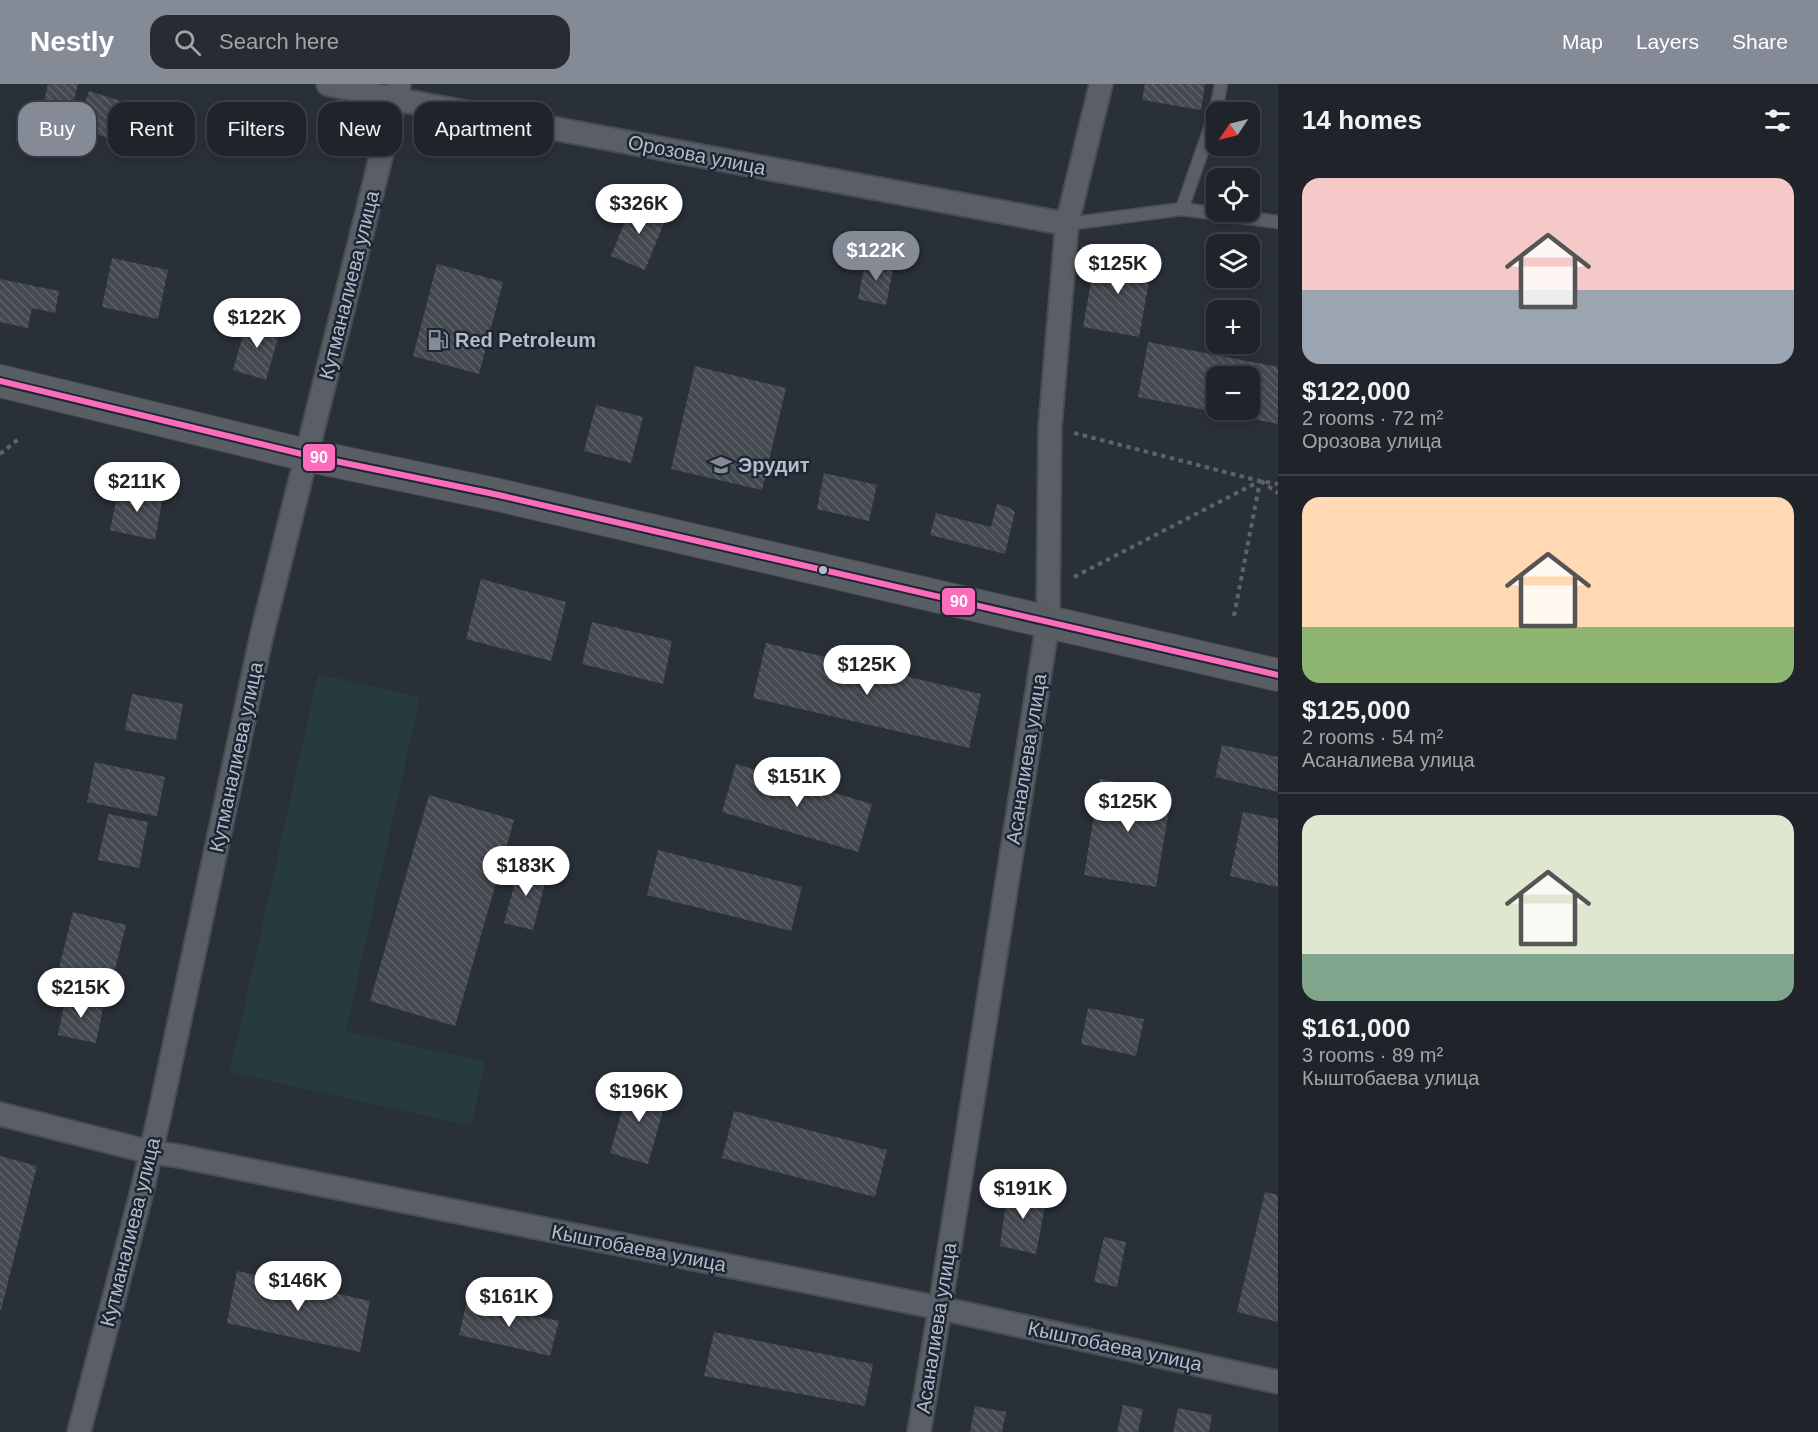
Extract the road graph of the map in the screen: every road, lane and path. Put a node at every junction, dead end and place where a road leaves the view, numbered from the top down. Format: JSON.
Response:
{"nodes":[{"id":1,"x":328,"y":84,"type":"edge"},
{"id":2,"x":1101,"y":84,"type":"edge"},
{"id":3,"x":1221,"y":84,"type":"edge"},
{"id":4,"x":397,"y":91,"type":"edge"},
{"id":5,"x":1182,"y":209,"type":"junction"},
{"id":6,"x":1278,"y":222,"type":"edge"},
{"id":7,"x":1067,"y":224,"type":"junction"},
{"id":8,"x":0,"y":381,"type":"edge"},
{"id":9,"x":1050,"y":427,"type":"junction"},
{"id":10,"x":21,"y":437,"type":"dead end"},
{"id":11,"x":0,"y":454,"type":"edge"},
{"id":12,"x":306,"y":455,"type":"junction"},
{"id":13,"x":1260,"y":481,"type":"junction"},
{"id":14,"x":1278,"y":484,"type":"edge"},
{"id":15,"x":1278,"y":494,"type":"edge"},
{"id":16,"x":1074,"y":577,"type":"dead end"},
{"id":17,"x":1234,"y":616,"type":"dead end"},
{"id":18,"x":1048,"y":622,"type":"junction"},
{"id":19,"x":1278,"y":675,"type":"edge"},
{"id":20,"x":0,"y":1114,"type":"edge"},
{"id":21,"x":150,"y":1152,"type":"junction"},
{"id":22,"x":940,"y":1308,"type":"junction"},
{"id":23,"x":1278,"y":1382,"type":"edge"},
{"id":24,"x":79,"y":1432,"type":"edge"},
{"id":25,"x":919,"y":1432,"type":"edge"}],
"edges":[{"from":1,"to":4,"type":"street","name":"Орозова улица"},
{"from":2,"to":7,"type":"street","name":"Асаналиева улица"},
{"from":3,"to":5,"type":"lane"},
{"from":4,"to":7,"type":"street","name":"Орозова улица"},
{"from":4,"to":12,"type":"street","name":"Кутманалиева улица"},
{"from":5,"to":6,"type":"lane"},
{"from":5,"to":7,"type":"lane"},
{"from":7,"to":9,"type":"street","name":"Асаналиева улица"},
{"from":8,"to":12,"type":"main road"},
{"from":9,"to":13,"type":"path"},
{"from":9,"to":18,"type":"street","name":"Асаналиева улица"},
{"from":10,"to":11,"type":"path"},
{"from":12,"to":18,"type":"main road"},
{"from":12,"to":21,"type":"street","name":"Кутманалиева улица"},
{"from":13,"to":14,"type":"path"},
{"from":13,"to":15,"type":"path"},
{"from":13,"to":16,"type":"path"},
{"from":13,"to":17,"type":"path"},
{"from":18,"to":19,"type":"main road"},
{"from":18,"to":22,"type":"street","name":"Асаналиева улица"},
{"from":20,"to":21,"type":"street","name":"Кыштобаева улица"},
{"from":21,"to":22,"type":"street","name":"Кыштобаева улица"},
{"from":21,"to":24,"type":"street","name":"Кутманалиева улица"},
{"from":22,"to":23,"type":"street","name":"Кыштобаева улица"},
{"from":22,"to":25,"type":"street","name":"Асаналиева улица"}]}
